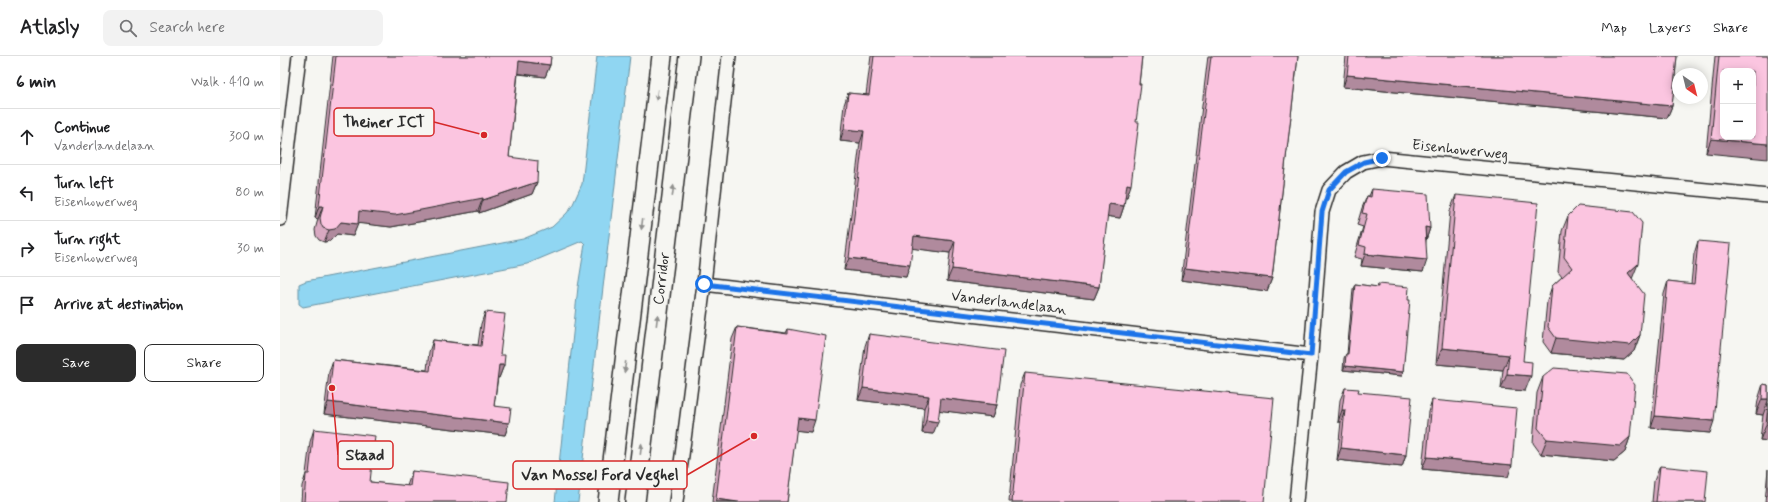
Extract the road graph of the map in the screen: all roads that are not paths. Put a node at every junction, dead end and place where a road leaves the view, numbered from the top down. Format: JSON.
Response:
{"nodes":[{"id":1,"x":299,"y":56,"type":"edge"},
{"id":2,"x":662,"y":56,"type":"edge"},
{"id":3,"x":689,"y":56,"type":"edge"},
{"id":4,"x":730,"y":56,"type":"edge"},
{"id":5,"x":1768,"y":196,"type":"edge"},
{"id":6,"x":280,"y":219,"type":"edge"},
{"id":7,"x":704,"y":284,"type":"junction"},
{"id":8,"x":1311,"y":355,"type":"junction"},
{"id":9,"x":608,"y":502,"type":"edge"},
{"id":10,"x":635,"y":502,"type":"edge"},
{"id":11,"x":676,"y":502,"type":"edge"},
{"id":12,"x":1296,"y":502,"type":"edge"}],
"edges":[{"from":1,"to":6,"type":"street"},
{"from":2,"to":9,"type":"main road","name":"Corridor","one_way":true},
{"from":10,"to":3,"type":"main road","name":"Corridor","one_way":true},
{"from":4,"to":7,"type":"street"},
{"from":5,"to":8,"type":"street","name":"Eisenhowerweg"},
{"from":7,"to":8,"type":"street","name":"Vanderlandelaan"},
{"from":7,"to":11,"type":"street"},
{"from":8,"to":12,"type":"street","name":"Eisenhowerweg"}]}
